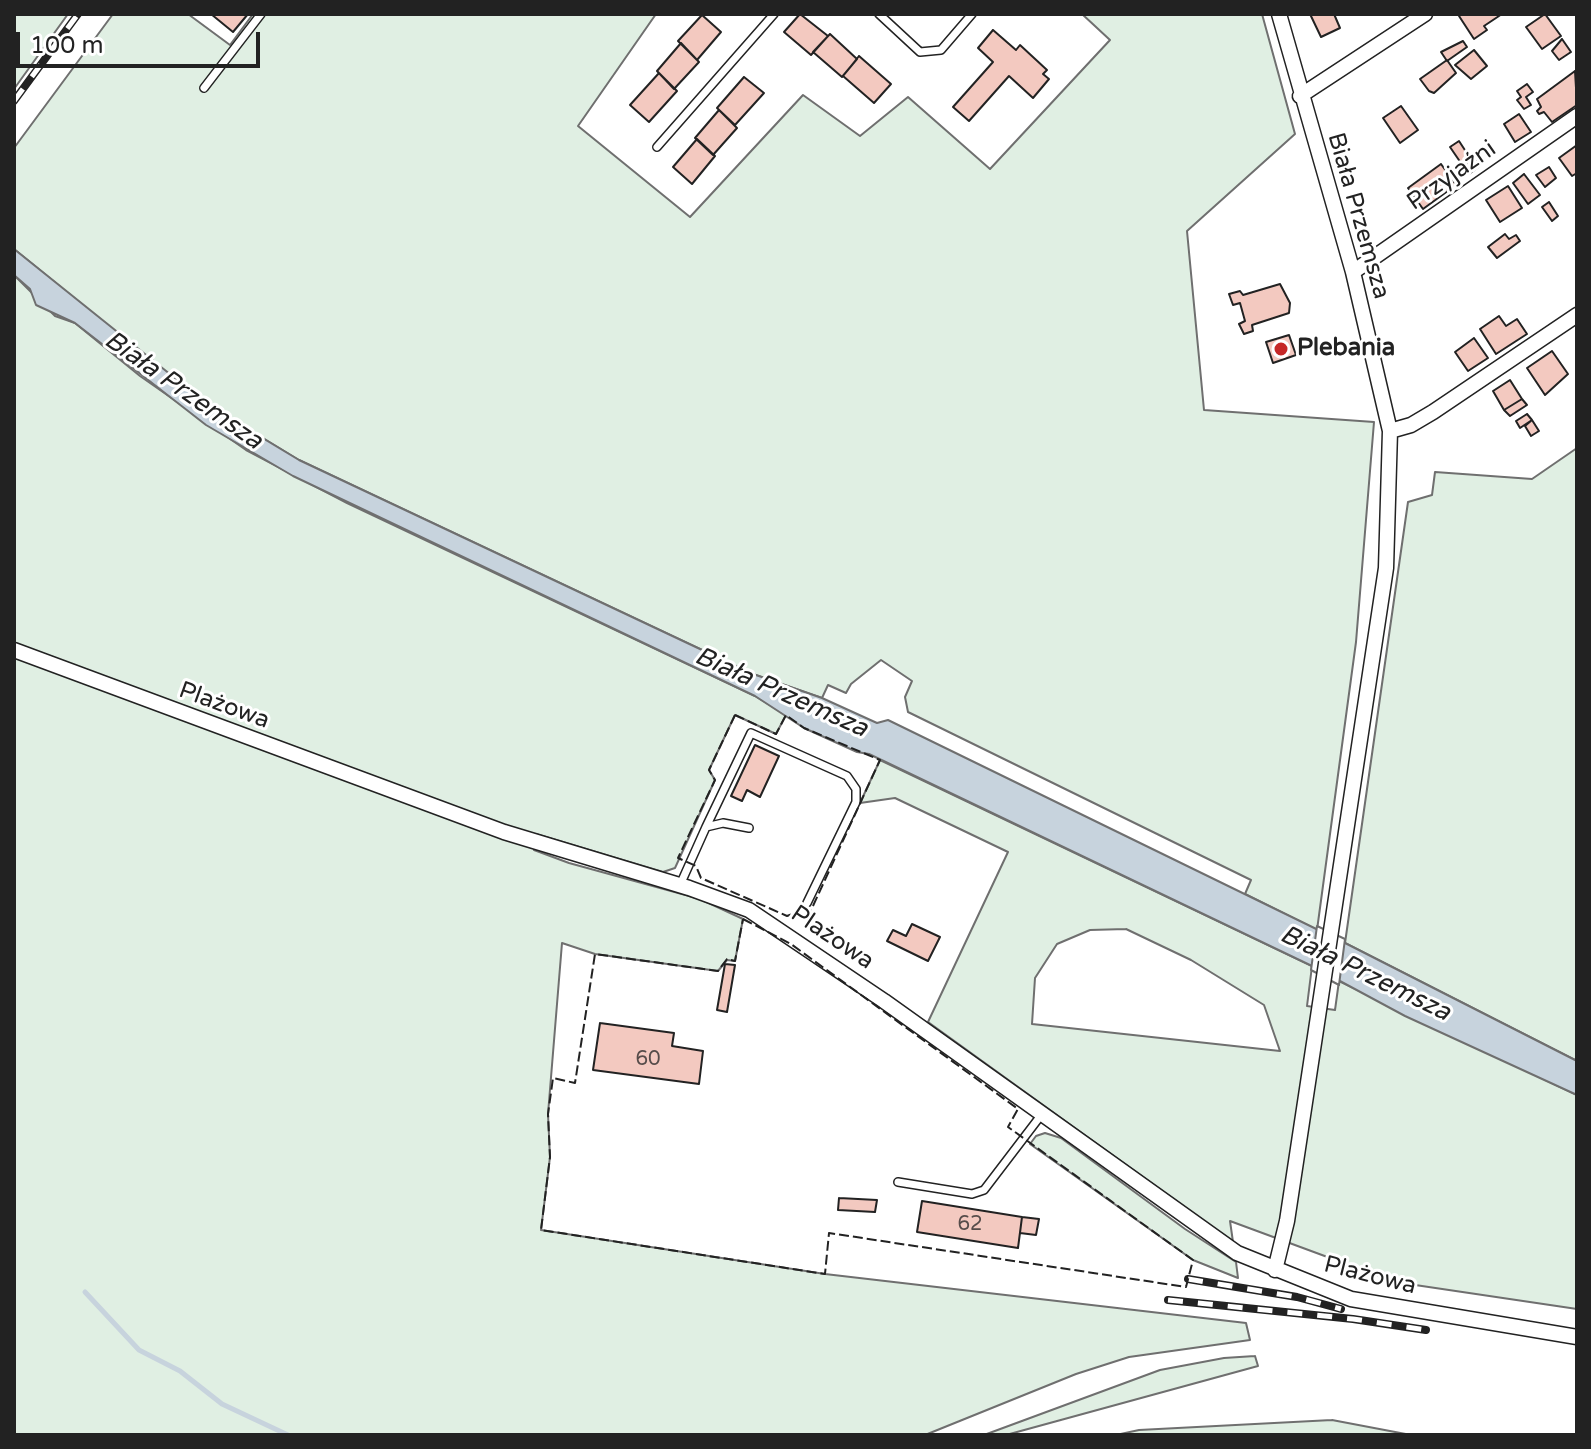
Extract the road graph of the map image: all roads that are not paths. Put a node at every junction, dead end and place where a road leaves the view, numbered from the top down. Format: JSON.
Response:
{"nodes":[{"id":1,"x":261,"y":14,"type":"edge"},
{"id":2,"x":774,"y":14,"type":"edge"},
{"id":3,"x":879,"y":14,"type":"edge"},
{"id":4,"x":972,"y":14,"type":"edge"},
{"id":5,"x":1279,"y":14,"type":"edge"},
{"id":6,"x":1425,"y":14,"type":"edge"},
{"id":7,"x":204,"y":88,"type":"dead end"},
{"id":8,"x":1300,"y":96,"type":"junction"},
{"id":9,"x":1577,"y":116,"type":"edge"},
{"id":10,"x":657,"y":147,"type":"dead end"},
{"id":11,"x":1353,"y":272,"type":"junction"},
{"id":12,"x":1577,"y":315,"type":"edge"},
{"id":13,"x":1390,"y":431,"type":"junction"},
{"id":14,"x":14,"y":650,"type":"edge"},
{"id":15,"x":706,"y":827,"type":"junction"},
{"id":16,"x":749,"y":828,"type":"dead end"},
{"id":17,"x":680,"y":885,"type":"junction"},
{"id":18,"x":807,"y":903,"type":"dead end"},
{"id":19,"x":1042,"y":1114,"type":"junction"},
{"id":20,"x":898,"y":1182,"type":"dead end"},
{"id":21,"x":1275,"y":1270,"type":"junction"},
{"id":22,"x":1577,"y":1337,"type":"edge"}],
"edges":[{"from":1,"to":7,"type":"lane"},
{"from":2,"to":10,"type":"lane"},
{"from":3,"to":4,"type":"lane"},
{"from":5,"to":8,"type":"street","name":"Biała Przemsza"},
{"from":6,"to":8,"type":"street"},
{"from":8,"to":11,"type":"street","name":"Biała Przemsza"},
{"from":9,"to":11,"type":"street","name":"Przyjaźni"},
{"from":11,"to":13,"type":"street","name":"Biała Przemsza"},
{"from":12,"to":13,"type":"street"},
{"from":13,"to":21,"type":"street","name":"Biała Przemsza"},
{"from":14,"to":17,"type":"street","name":"Plażowa"},
{"from":15,"to":16,"type":"lane"},
{"from":15,"to":17,"type":"lane"},
{"from":15,"to":18,"type":"lane"},
{"from":17,"to":19,"type":"street","name":"Plażowa"},
{"from":19,"to":20,"type":"lane"},
{"from":19,"to":21,"type":"street","name":"Plażowa"},
{"from":21,"to":22,"type":"street","name":"Plażowa"}]}
